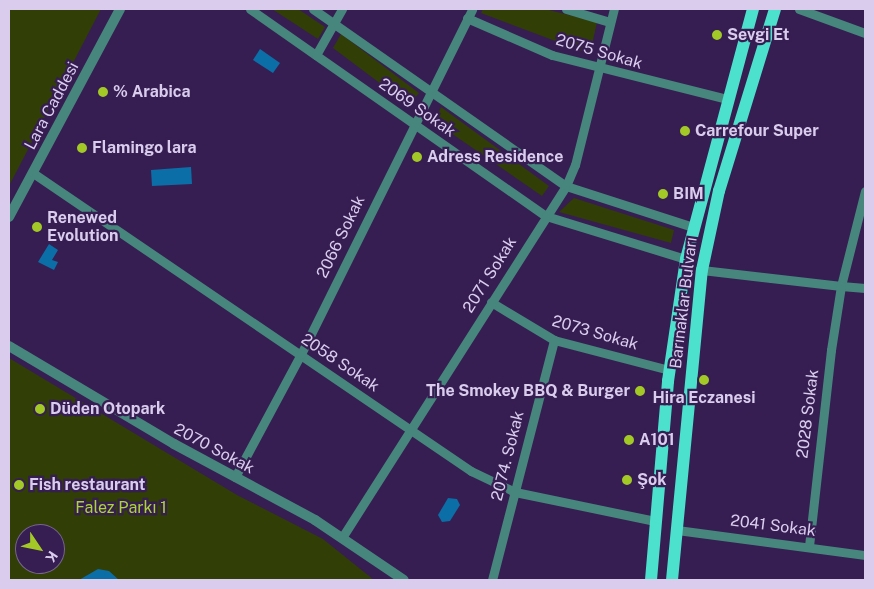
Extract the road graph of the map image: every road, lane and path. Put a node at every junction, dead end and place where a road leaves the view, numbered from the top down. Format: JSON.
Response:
{"nodes":[{"id":1,"x":120,"y":9,"type":"edge"},
{"id":2,"x":250,"y":9,"type":"edge"},
{"id":3,"x":313,"y":9,"type":"edge"},
{"id":4,"x":342,"y":9,"type":"edge"},
{"id":5,"x":472,"y":9,"type":"edge"},
{"id":6,"x":566,"y":9,"type":"edge"},
{"id":7,"x":614,"y":9,"type":"edge"},
{"id":8,"x":753,"y":9,"type":"edge"},
{"id":9,"x":775,"y":9,"type":"edge"},
{"id":10,"x":799,"y":9,"type":"edge"},
{"id":11,"x":467,"y":18,"type":"junction"},
{"id":12,"x":610,"y":22,"type":"junction"},
{"id":13,"x":335,"y":24,"type":"junction"},
{"id":14,"x":865,"y":33,"type":"edge"},
{"id":15,"x":316,"y":55,"type":"junction"},
{"id":16,"x":598,"y":69,"type":"junction"},
{"id":17,"x":432,"y":92,"type":"junction"},
{"id":18,"x":727,"y":99,"type":"junction"},
{"id":19,"x":414,"y":124,"type":"junction"},
{"id":20,"x":33,"y":173,"type":"junction"},
{"id":21,"x":566,"y":186,"type":"junction"},
{"id":22,"x":865,"y":191,"type":"edge"},
{"id":23,"x":546,"y":216,"type":"junction"},
{"id":24,"x":9,"y":217,"type":"edge"},
{"id":25,"x":693,"y":227,"type":"junction"},
{"id":26,"x":686,"y":259,"type":"junction"},
{"id":27,"x":702,"y":270,"type":"junction"},
{"id":28,"x":841,"y":286,"type":"junction"},
{"id":29,"x":865,"y":288,"type":"edge"},
{"id":30,"x":491,"y":302,"type":"junction"},
{"id":31,"x":554,"y":340,"type":"junction"},
{"id":32,"x":9,"y":346,"type":"edge"},
{"id":33,"x":301,"y":354,"type":"junction"},
{"id":34,"x":669,"y":370,"type":"junction"},
{"id":35,"x":410,"y":430,"type":"junction"},
{"id":36,"x":235,"y":477,"type":"junction"},
{"id":37,"x":515,"y":492,"type":"junction"},
{"id":38,"x":655,"y":521,"type":"junction"},
{"id":39,"x":677,"y":530,"type":"junction"},
{"id":40,"x":343,"y":536,"type":"junction"},
{"id":41,"x":809,"y":545,"type":"junction"},
{"id":42,"x":865,"y":555,"type":"edge"},
{"id":43,"x":404,"y":580,"type":"edge"},
{"id":44,"x":492,"y":580,"type":"edge"},
{"id":45,"x":651,"y":580,"type":"edge"},
{"id":46,"x":672,"y":580,"type":"edge"}],
"edges":[{"from":1,"to":20,"type":"street","name":"Lara Caddesi"},
{"from":2,"to":15,"type":"street","name":"2069 Sokak"},
{"from":3,"to":13,"type":"street"},
{"from":4,"to":13,"type":"street"},
{"from":5,"to":11,"type":"street","name":"2066 Sokak"},
{"from":6,"to":12,"type":"street"},
{"from":7,"to":12,"type":"street","name":"2071 Sokak"},
{"from":8,"to":18,"type":"main road","name":"Barınaklar Bulvarı"},
{"from":9,"to":27,"type":"main road","name":"Barınaklar Bulvarı"},
{"from":10,"to":14,"type":"street"},
{"from":11,"to":16,"type":"street","name":"2075 Sokak"},
{"from":11,"to":17,"type":"street","name":"2066 Sokak"},
{"from":12,"to":16,"type":"street","name":"2071 Sokak"},
{"from":13,"to":15,"type":"street"},
{"from":13,"to":17,"type":"street"},
{"from":15,"to":19,"type":"street","name":"2069 Sokak"},
{"from":16,"to":18,"type":"street","name":"2075 Sokak"},
{"from":16,"to":21,"type":"street","name":"2071 Sokak"},
{"from":17,"to":19,"type":"street","name":"2066 Sokak"},
{"from":17,"to":21,"type":"street"},
{"from":18,"to":25,"type":"main road","name":"Barınaklar Bulvarı"},
{"from":19,"to":23,"type":"street","name":"2069 Sokak"},
{"from":19,"to":33,"type":"street","name":"2066 Sokak"},
{"from":20,"to":24,"type":"street","name":"Lara Caddesi"},
{"from":20,"to":33,"type":"street","name":"2058 Sokak"},
{"from":21,"to":23,"type":"street","name":"2071 Sokak"},
{"from":21,"to":25,"type":"street"},
{"from":22,"to":28,"type":"street","name":"2028 Sokak"},
{"from":23,"to":26,"type":"street","name":"2069 Sokak"},
{"from":23,"to":30,"type":"street","name":"2071 Sokak"},
{"from":25,"to":26,"type":"main road","name":"Barınaklar Bulvarı"},
{"from":26,"to":34,"type":"main road","name":"Barınaklar Bulvarı"},
{"from":27,"to":28,"type":"street"},
{"from":27,"to":39,"type":"main road","name":"Barınaklar Bulvarı"},
{"from":28,"to":29,"type":"street"},
{"from":28,"to":41,"type":"street","name":"2028 Sokak"},
{"from":30,"to":31,"type":"street","name":"2073 Sokak"},
{"from":30,"to":35,"type":"street","name":"2071 Sokak"},
{"from":31,"to":34,"type":"street","name":"2073 Sokak"},
{"from":31,"to":37,"type":"street","name":"2074. Sokak"},
{"from":32,"to":36,"type":"street","name":"2070 Sokak"},
{"from":33,"to":35,"type":"street","name":"2058 Sokak"},
{"from":33,"to":36,"type":"street","name":"2066 Sokak"},
{"from":34,"to":38,"type":"main road","name":"Barınaklar Bulvarı"},
{"from":35,"to":37,"type":"street","name":"2058 Sokak"},
{"from":35,"to":40,"type":"street","name":"2071 Sokak"},
{"from":36,"to":40,"type":"street","name":"2070 Sokak"},
{"from":37,"to":38,"type":"street","name":"2058 Sokak"},
{"from":37,"to":44,"type":"street","name":"2074. Sokak"},
{"from":38,"to":45,"type":"main road","name":"Barınaklar Bulvarı"},
{"from":39,"to":41,"type":"street","name":"2041 Sokak"},
{"from":39,"to":46,"type":"main road","name":"Barınaklar Bulvarı"},
{"from":40,"to":43,"type":"street","name":"2070 Sokak"},
{"from":41,"to":42,"type":"street","name":"2041 Sokak"}]}
